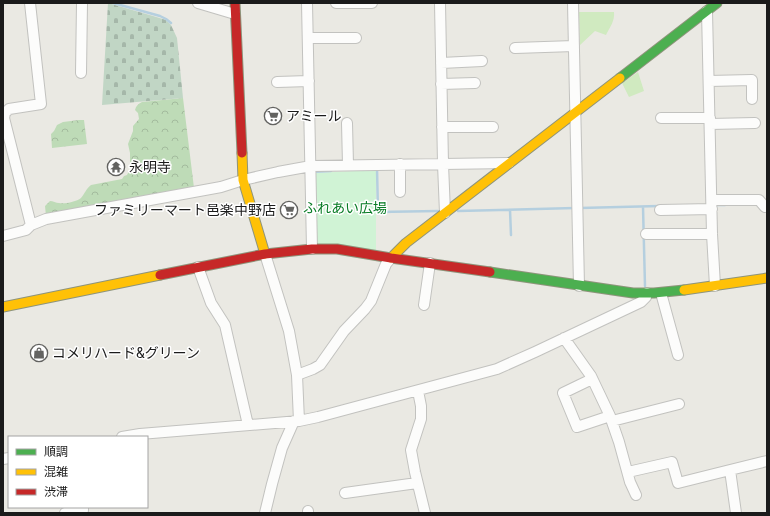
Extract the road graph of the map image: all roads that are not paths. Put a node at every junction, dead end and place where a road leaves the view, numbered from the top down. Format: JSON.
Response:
{"nodes":[{"id":1,"x":30,"y":3,"type":"edge"},
{"id":2,"x":82,"y":3,"type":"edge"},
{"id":3,"x":198,"y":3,"type":"edge"},
{"id":4,"x":235,"y":3,"type":"edge"},
{"id":5,"x":307,"y":3,"type":"edge"},
{"id":6,"x":336,"y":3,"type":"edge"},
{"id":7,"x":372,"y":3,"type":"edge"},
{"id":8,"x":440,"y":3,"type":"edge"},
{"id":9,"x":573,"y":3,"type":"edge"},
{"id":10,"x":717,"y":3,"type":"edge"},
{"id":11,"x":708,"y":8,"type":"edge"},
{"id":12,"x":235,"y":14,"type":"junction"},
{"id":13,"x":308,"y":38,"type":"junction"},
{"id":14,"x":356,"y":38,"type":"dead end"},
{"id":15,"x":574,"y":46,"type":"junction"},
{"id":16,"x":515,"y":48,"type":"dead end"},
{"id":17,"x":482,"y":61,"type":"dead end"},
{"id":18,"x":441,"y":63,"type":"junction"},
{"id":19,"x":81,"y":73,"type":"dead end"},
{"id":20,"x":309,"y":81,"type":"junction"},
{"id":21,"x":709,"y":81,"type":"junction"},
{"id":22,"x":277,"y":82,"type":"dead end"},
{"id":23,"x":475,"y":83,"type":"dead end"},
{"id":24,"x":441,"y":84,"type":"junction"},
{"id":25,"x":752,"y":98,"type":"dead end"},
{"id":26,"x":575,"y":113,"type":"junction"},
{"id":27,"x":4,"y":118,"type":"edge"},
{"id":28,"x":661,"y":118,"type":"dead end"},
{"id":29,"x":710,"y":121,"type":"junction"},
{"id":30,"x":755,"y":122,"type":"dead end"},
{"id":31,"x":347,"y":123,"type":"dead end"},
{"id":32,"x":442,"y":127,"type":"junction"},
{"id":33,"x":493,"y":127,"type":"dead end"},
{"id":34,"x":509,"y":163,"type":"junction"},
{"id":35,"x":400,"y":164,"type":"junction"},
{"id":36,"x":443,"y":164,"type":"junction"},
{"id":37,"x":348,"y":165,"type":"junction"},
{"id":38,"x":310,"y":166,"type":"junction"},
{"id":39,"x":243,"y":180,"type":"junction"},
{"id":40,"x":400,"y":192,"type":"dead end"},
{"id":41,"x":712,"y":204,"type":"junction"},
{"id":42,"x":765,"y":207,"type":"dead end"},
{"id":43,"x":660,"y":210,"type":"dead end"},
{"id":44,"x":445,"y":213,"type":"junction"},
{"id":45,"x":31,"y":225,"type":"junction"},
{"id":46,"x":646,"y":234,"type":"dead end"},
{"id":47,"x":712,"y":234,"type":"junction"},
{"id":48,"x":3,"y":236,"type":"edge"},
{"id":49,"x":312,"y":249,"type":"junction"},
{"id":50,"x":265,"y":254,"type":"junction"},
{"id":51,"x":391,"y":258,"type":"junction"},
{"id":52,"x":430,"y":264,"type":"junction"},
{"id":53,"x":198,"y":267,"type":"junction"},
{"id":54,"x":767,"y":278,"type":"edge"},
{"id":55,"x":579,"y":286,"type":"junction"},
{"id":56,"x":715,"y":286,"type":"junction"},
{"id":57,"x":661,"y":293,"type":"junction"},
{"id":58,"x":647,"y":294,"type":"junction"},
{"id":59,"x":424,"y":305,"type":"dead end"},
{"id":60,"x":3,"y":307,"type":"edge"},
{"id":61,"x":564,"y":338,"type":"junction"},
{"id":62,"x":678,"y":355,"type":"dead end"},
{"id":63,"x":297,"y":375,"type":"junction"},
{"id":64,"x":592,"y":379,"type":"junction"},
{"id":65,"x":418,"y":391,"type":"junction"},
{"id":66,"x":679,"y":404,"type":"dead end"},
{"id":67,"x":611,"y":418,"type":"junction"},
{"id":68,"x":296,"y":421,"type":"junction"},
{"id":69,"x":248,"y":425,"type":"junction"},
{"id":70,"x":128,"y":436,"type":"edge"},
{"id":71,"x":767,"y":461,"type":"edge"},
{"id":72,"x":730,"y":470,"type":"junction"},
{"id":73,"x":628,"y":472,"type":"junction"},
{"id":74,"x":418,"y":483,"type":"junction"},
{"id":75,"x":345,"y":493,"type":"dead end"},
{"id":76,"x":636,"y":495,"type":"dead end"},
{"id":77,"x":83,"y":508,"type":"edge"},
{"id":78,"x":65,"y":513,"type":"edge"},
{"id":79,"x":265,"y":513,"type":"edge"},
{"id":80,"x":425,"y":513,"type":"edge"},
{"id":81,"x":736,"y":513,"type":"edge"}],
"edges":[{"from":1,"to":27,"type":"street"},
{"from":2,"to":19,"type":"street"},
{"from":3,"to":12,"type":"street"},
{"from":4,"to":12,"type":"street"},
{"from":5,"to":13,"type":"street"},
{"from":6,"to":7,"type":"street"},
{"from":8,"to":18,"type":"street"},
{"from":9,"to":15,"type":"street"},
{"from":10,"to":11,"type":"street"},
{"from":11,"to":21,"type":"street"},
{"from":11,"to":26,"type":"street"},
{"from":12,"to":39,"type":"street"},
{"from":13,"to":14,"type":"street"},
{"from":13,"to":20,"type":"street"},
{"from":15,"to":16,"type":"street"},
{"from":15,"to":26,"type":"street"},
{"from":17,"to":18,"type":"street"},
{"from":18,"to":24,"type":"street"},
{"from":20,"to":22,"type":"street"},
{"from":20,"to":38,"type":"street"},
{"from":21,"to":25,"type":"street"},
{"from":21,"to":29,"type":"street"},
{"from":23,"to":24,"type":"street"},
{"from":24,"to":32,"type":"street"},
{"from":26,"to":34,"type":"street"},
{"from":26,"to":55,"type":"street"},
{"from":27,"to":45,"type":"street"},
{"from":28,"to":29,"type":"street"},
{"from":29,"to":30,"type":"street"},
{"from":29,"to":41,"type":"street"},
{"from":31,"to":37,"type":"street"},
{"from":32,"to":33,"type":"street"},
{"from":32,"to":36,"type":"street"},
{"from":34,"to":36,"type":"street"},
{"from":34,"to":44,"type":"street"},
{"from":35,"to":36,"type":"street"},
{"from":35,"to":37,"type":"street"},
{"from":35,"to":40,"type":"street"},
{"from":36,"to":44,"type":"street"},
{"from":37,"to":38,"type":"street"},
{"from":38,"to":39,"type":"street"},
{"from":38,"to":49,"type":"street"},
{"from":39,"to":45,"type":"street"},
{"from":39,"to":50,"type":"street"},
{"from":41,"to":42,"type":"street"},
{"from":41,"to":43,"type":"street"},
{"from":41,"to":47,"type":"street"},
{"from":44,"to":51,"type":"street"},
{"from":45,"to":48,"type":"street"},
{"from":46,"to":47,"type":"street"},
{"from":47,"to":56,"type":"street"},
{"from":49,"to":50,"type":"street"},
{"from":49,"to":51,"type":"street"},
{"from":50,"to":53,"type":"street"},
{"from":50,"to":63,"type":"street"},
{"from":51,"to":52,"type":"street"},
{"from":51,"to":63,"type":"street"},
{"from":52,"to":55,"type":"street"},
{"from":52,"to":59,"type":"street"},
{"from":53,"to":60,"type":"street"},
{"from":53,"to":69,"type":"street"},
{"from":54,"to":56,"type":"street"},
{"from":55,"to":58,"type":"street"},
{"from":56,"to":57,"type":"street"},
{"from":57,"to":58,"type":"street"},
{"from":57,"to":62,"type":"street"},
{"from":58,"to":61,"type":"street"},
{"from":61,"to":64,"type":"street"},
{"from":61,"to":65,"type":"street"},
{"from":63,"to":68,"type":"street"},
{"from":64,"to":67,"type":"street"},
{"from":64,"to":67,"type":"street"},
{"from":65,"to":68,"type":"street"},
{"from":65,"to":74,"type":"street"},
{"from":66,"to":67,"type":"street"},
{"from":67,"to":73,"type":"street"},
{"from":68,"to":69,"type":"street"},
{"from":68,"to":79,"type":"street"},
{"from":69,"to":70,"type":"street"},
{"from":71,"to":72,"type":"street"},
{"from":72,"to":73,"type":"street"},
{"from":72,"to":81,"type":"street"},
{"from":73,"to":76,"type":"street"},
{"from":74,"to":75,"type":"street"},
{"from":74,"to":80,"type":"street"},
{"from":77,"to":78,"type":"street"}]}
